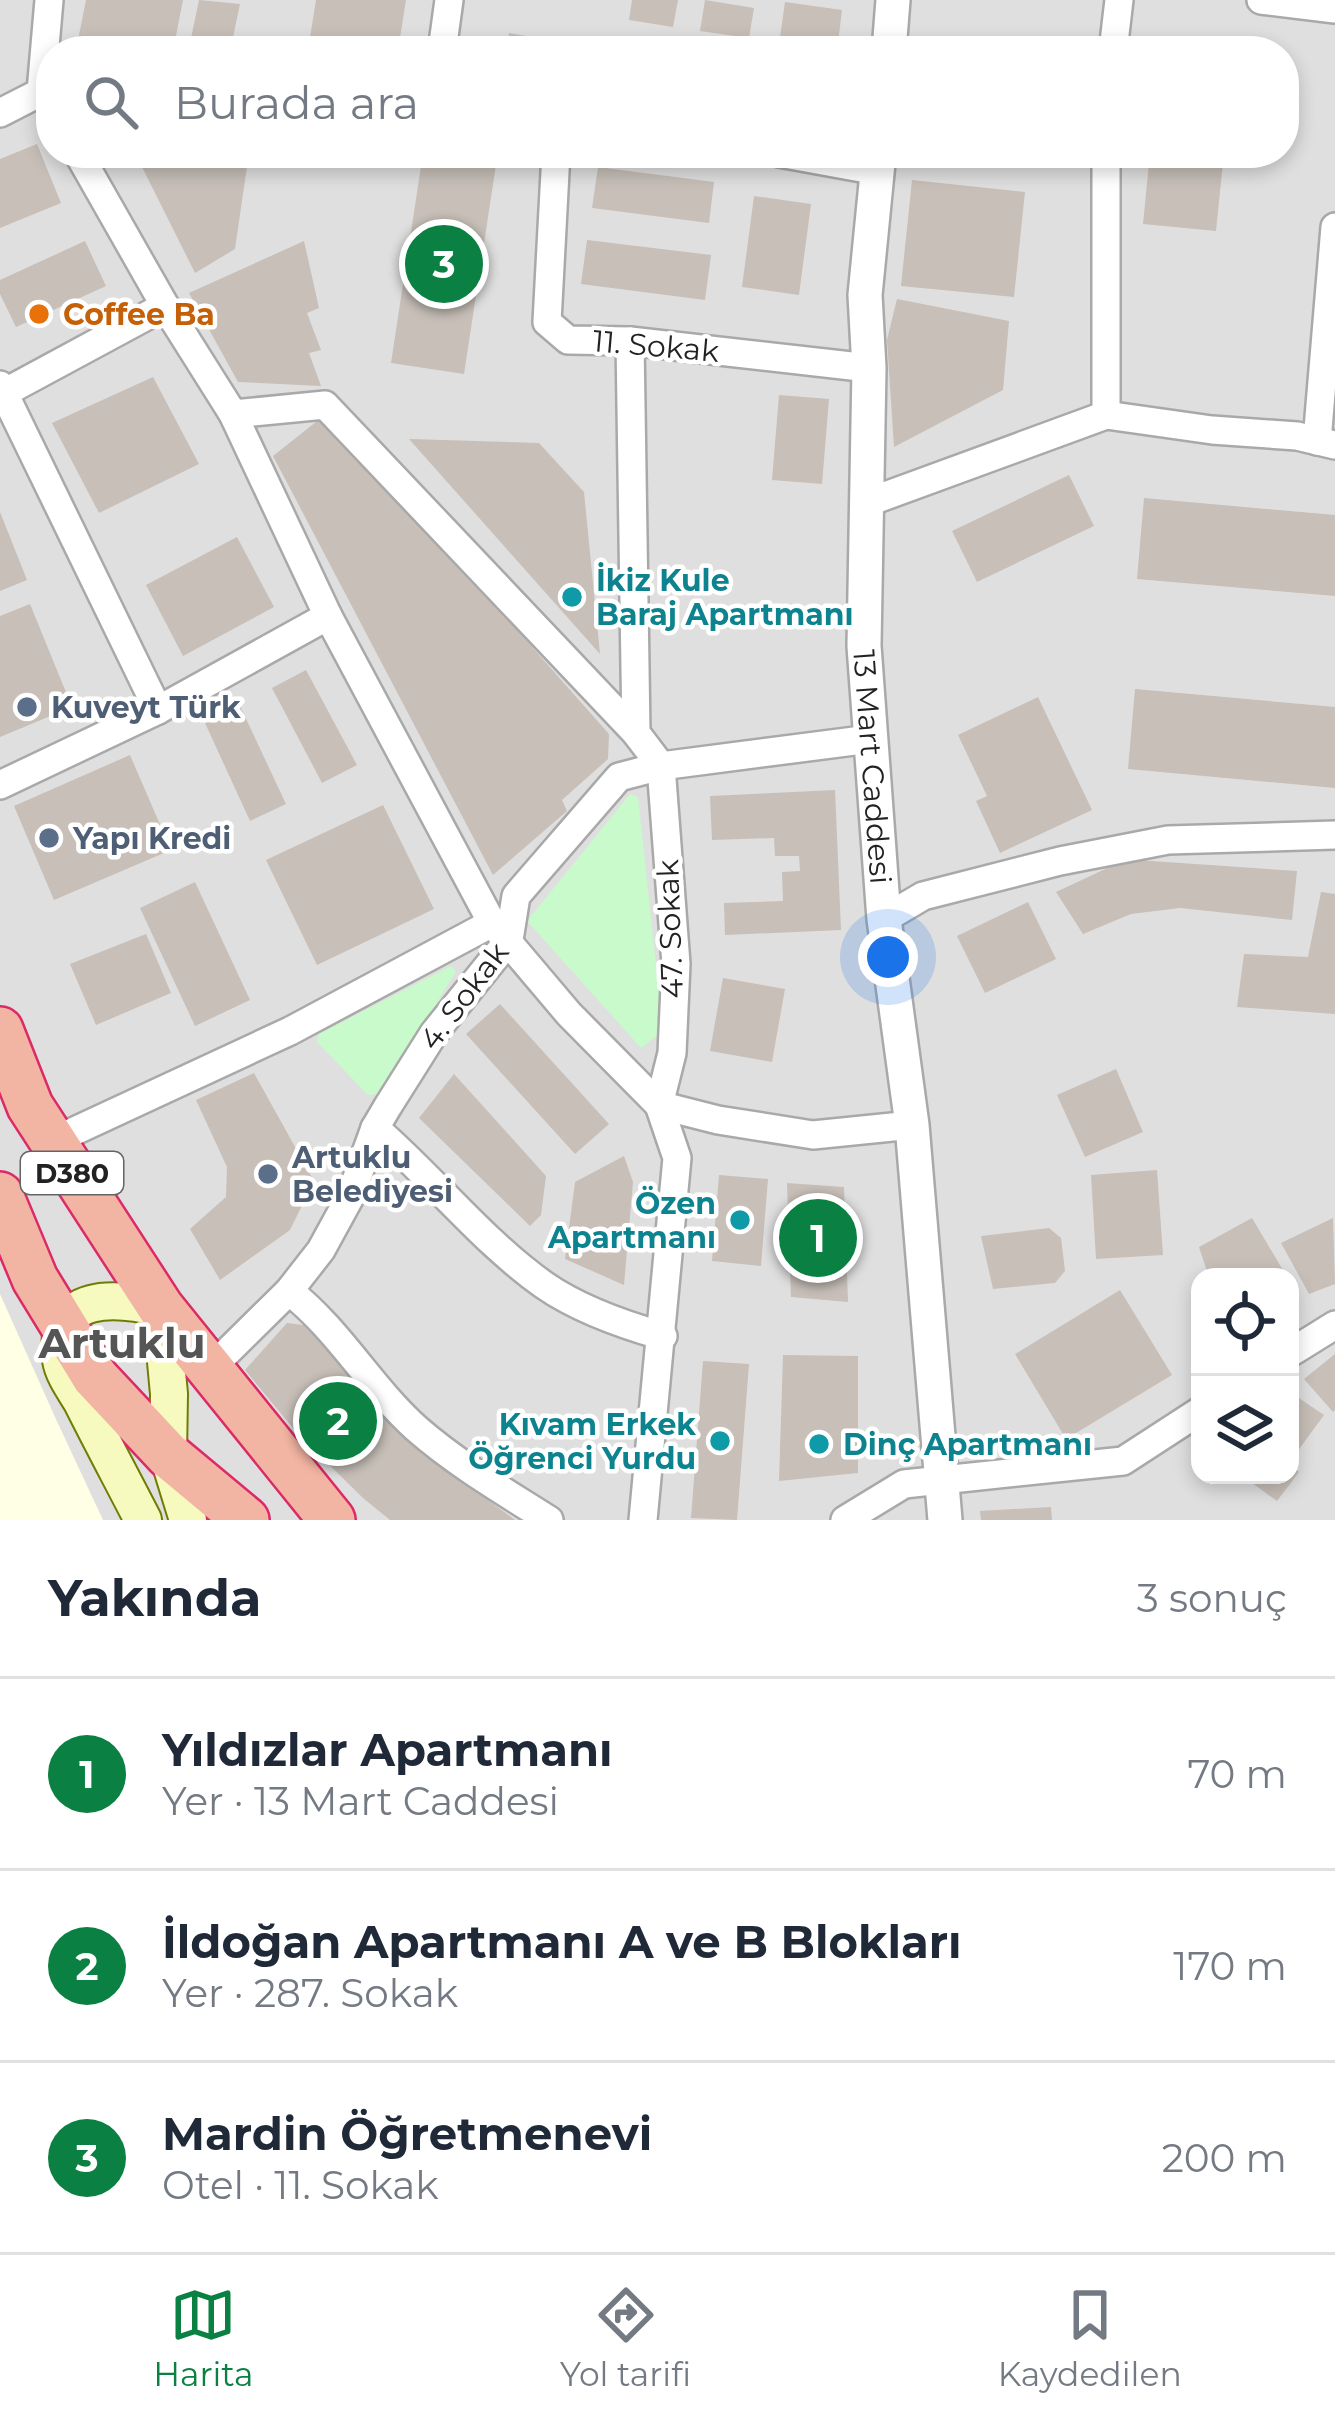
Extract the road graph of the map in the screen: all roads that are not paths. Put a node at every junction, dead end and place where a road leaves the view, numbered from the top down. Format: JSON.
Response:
{"nodes":[{"id":1,"x":49,"y":0,"type":"edge"},
{"id":2,"x":449,"y":0,"type":"edge"},
{"id":3,"x":893,"y":0,"type":"edge"},
{"id":4,"x":1119,"y":0,"type":"edge"},
{"id":5,"x":1261,"y":0,"type":"edge"},
{"id":6,"x":1335,"y":9,"type":"edge"},
{"id":7,"x":49,"y":36,"type":"edge"},
{"id":8,"x":444,"y":36,"type":"edge"},
{"id":9,"x":890,"y":36,"type":"edge"},
{"id":10,"x":1115,"y":36,"type":"edge"},
{"id":11,"x":36,"y":102,"type":"edge"},
{"id":12,"x":0,"y":113,"type":"edge"},
{"id":13,"x":87,"y":168,"type":"edge"},
{"id":14,"x":555,"y":168,"type":"edge"},
{"id":15,"x":878,"y":168,"type":"edge"},
{"id":16,"x":1106,"y":168,"type":"edge"},
{"id":17,"x":1335,"y":227,"type":"edge"},
{"id":18,"x":165,"y":306,"type":"junction"},
{"id":19,"x":630,"y":341,"type":"junction"},
{"id":20,"x":868,"y":368,"type":"junction"},
{"id":21,"x":1,"y":391,"type":"edge"},
{"id":22,"x":232,"y":414,"type":"junction"},
{"id":23,"x":1106,"y":415,"type":"junction"},
{"id":24,"x":1326,"y":443,"type":"edge"},
{"id":25,"x":866,"y":503,"type":"junction"},
{"id":26,"x":328,"y":616,"type":"junction"},
{"id":27,"x":158,"y":710,"type":"junction"},
{"id":28,"x":636,"y":733,"type":"junction"},
{"id":29,"x":870,"y":739,"type":"junction"},
{"id":30,"x":661,"y":766,"type":"junction"},
{"id":31,"x":0,"y":785,"type":"edge"},
{"id":32,"x":1335,"y":835,"type":"edge"},
{"id":33,"x":884,"y":920,"type":"junction"},
{"id":34,"x":500,"y":931,"type":"junction"},
{"id":35,"x":0,"y":1030,"type":"edge"},
{"id":36,"x":658,"y":1105,"type":"junction"},
{"id":37,"x":912,"y":1125,"type":"junction"},
{"id":38,"x":375,"y":1128,"type":"junction"},
{"id":39,"x":51,"y":1142,"type":"junction"},
{"id":40,"x":0,"y":1195,"type":"edge"},
{"id":41,"x":289,"y":1292,"type":"junction"},
{"id":42,"x":161,"y":1308,"type":"junction"},
{"id":43,"x":1335,"y":1325,"type":"edge"},
{"id":44,"x":662,"y":1336,"type":"junction"},
{"id":45,"x":62,"y":1346,"type":"junction"},
{"id":46,"x":1299,"y":1347,"type":"edge"},
{"id":47,"x":211,"y":1369,"type":"junction"},
{"id":48,"x":1191,"y":1417,"type":"edge"},
{"id":49,"x":168,"y":1455,"type":"junction"},
{"id":50,"x":942,"y":1482,"type":"junction"},
{"id":51,"x":143,"y":1520,"type":"edge"},
{"id":52,"x":188,"y":1520,"type":"edge"},
{"id":53,"x":246,"y":1520,"type":"edge"},
{"id":54,"x":332,"y":1520,"type":"edge"},
{"id":55,"x":549,"y":1520,"type":"edge"},
{"id":56,"x":644,"y":1520,"type":"edge"},
{"id":57,"x":845,"y":1520,"type":"edge"},
{"id":58,"x":945,"y":1520,"type":"edge"}],
"edges":[{"from":1,"to":7,"type":"street"},
{"from":2,"to":8,"type":"street"},
{"from":3,"to":9,"type":"street"},
{"from":4,"to":10,"type":"street"},
{"from":5,"to":6,"type":"street"},
{"from":11,"to":12,"type":"street"},
{"from":13,"to":18,"type":"street"},
{"from":14,"to":19,"type":"street","name":"11. Sokak"},
{"from":15,"to":20,"type":"street","name":"13 Mart Caddesi"},
{"from":16,"to":23,"type":"street"},
{"from":17,"to":24,"type":"street"},
{"from":18,"to":21,"type":"street"},
{"from":18,"to":22,"type":"street"},
{"from":19,"to":20,"type":"street","name":"11. Sokak"},
{"from":19,"to":28,"type":"street"},
{"from":20,"to":25,"type":"street","name":"13 Mart Caddesi"},
{"from":21,"to":27,"type":"street"},
{"from":22,"to":26,"type":"street"},
{"from":22,"to":28,"type":"street"},
{"from":23,"to":24,"type":"street"},
{"from":23,"to":25,"type":"street"},
{"from":25,"to":29,"type":"street","name":"13 Mart Caddesi"},
{"from":26,"to":27,"type":"street"},
{"from":26,"to":34,"type":"street"},
{"from":27,"to":31,"type":"street"},
{"from":28,"to":30,"type":"street"},
{"from":29,"to":30,"type":"street","name":"4. Sokak"},
{"from":29,"to":33,"type":"street","name":"13 Mart Caddesi"},
{"from":30,"to":34,"type":"street","name":"4. Sokak"},
{"from":30,"to":36,"type":"street","name":"47. Sokak"},
{"from":32,"to":33,"type":"street"},
{"from":33,"to":37,"type":"street","name":"13 Mart Caddesi"},
{"from":34,"to":36,"type":"street"},
{"from":34,"to":38,"type":"street","name":"4. Sokak"},
{"from":34,"to":39,"type":"street"},
{"from":35,"to":39,"type":"highway","number":"D380"},
{"from":36,"to":37,"type":"street"},
{"from":36,"to":44,"type":"street"},
{"from":37,"to":50,"type":"street","name":"13 Mart Caddesi"},
{"from":38,"to":41,"type":"street","name":"4. Sokak"},
{"from":38,"to":44,"type":"street"},
{"from":39,"to":42,"type":"highway","number":"D380"},
{"from":40,"to":45,"type":"highway","number":"D380"},
{"from":41,"to":47,"type":"street","name":"4. Sokak"},
{"from":41,"to":55,"type":"street"},
{"from":42,"to":45,"type":"main road"},
{"from":42,"to":47,"type":"highway","number":"D380"},
{"from":42,"to":49,"type":"main road"},
{"from":43,"to":46,"type":"street"},
{"from":44,"to":56,"type":"street"},
{"from":45,"to":49,"type":"highway","number":"D380"},
{"from":45,"to":51,"type":"main road"},
{"from":47,"to":54,"type":"highway","number":"D380"},
{"from":48,"to":50,"type":"street"},
{"from":49,"to":52,"type":"main road"},
{"from":49,"to":53,"type":"highway","number":"D380"},
{"from":50,"to":57,"type":"street"},
{"from":50,"to":58,"type":"street","name":"13 Mart Caddesi"}]}
